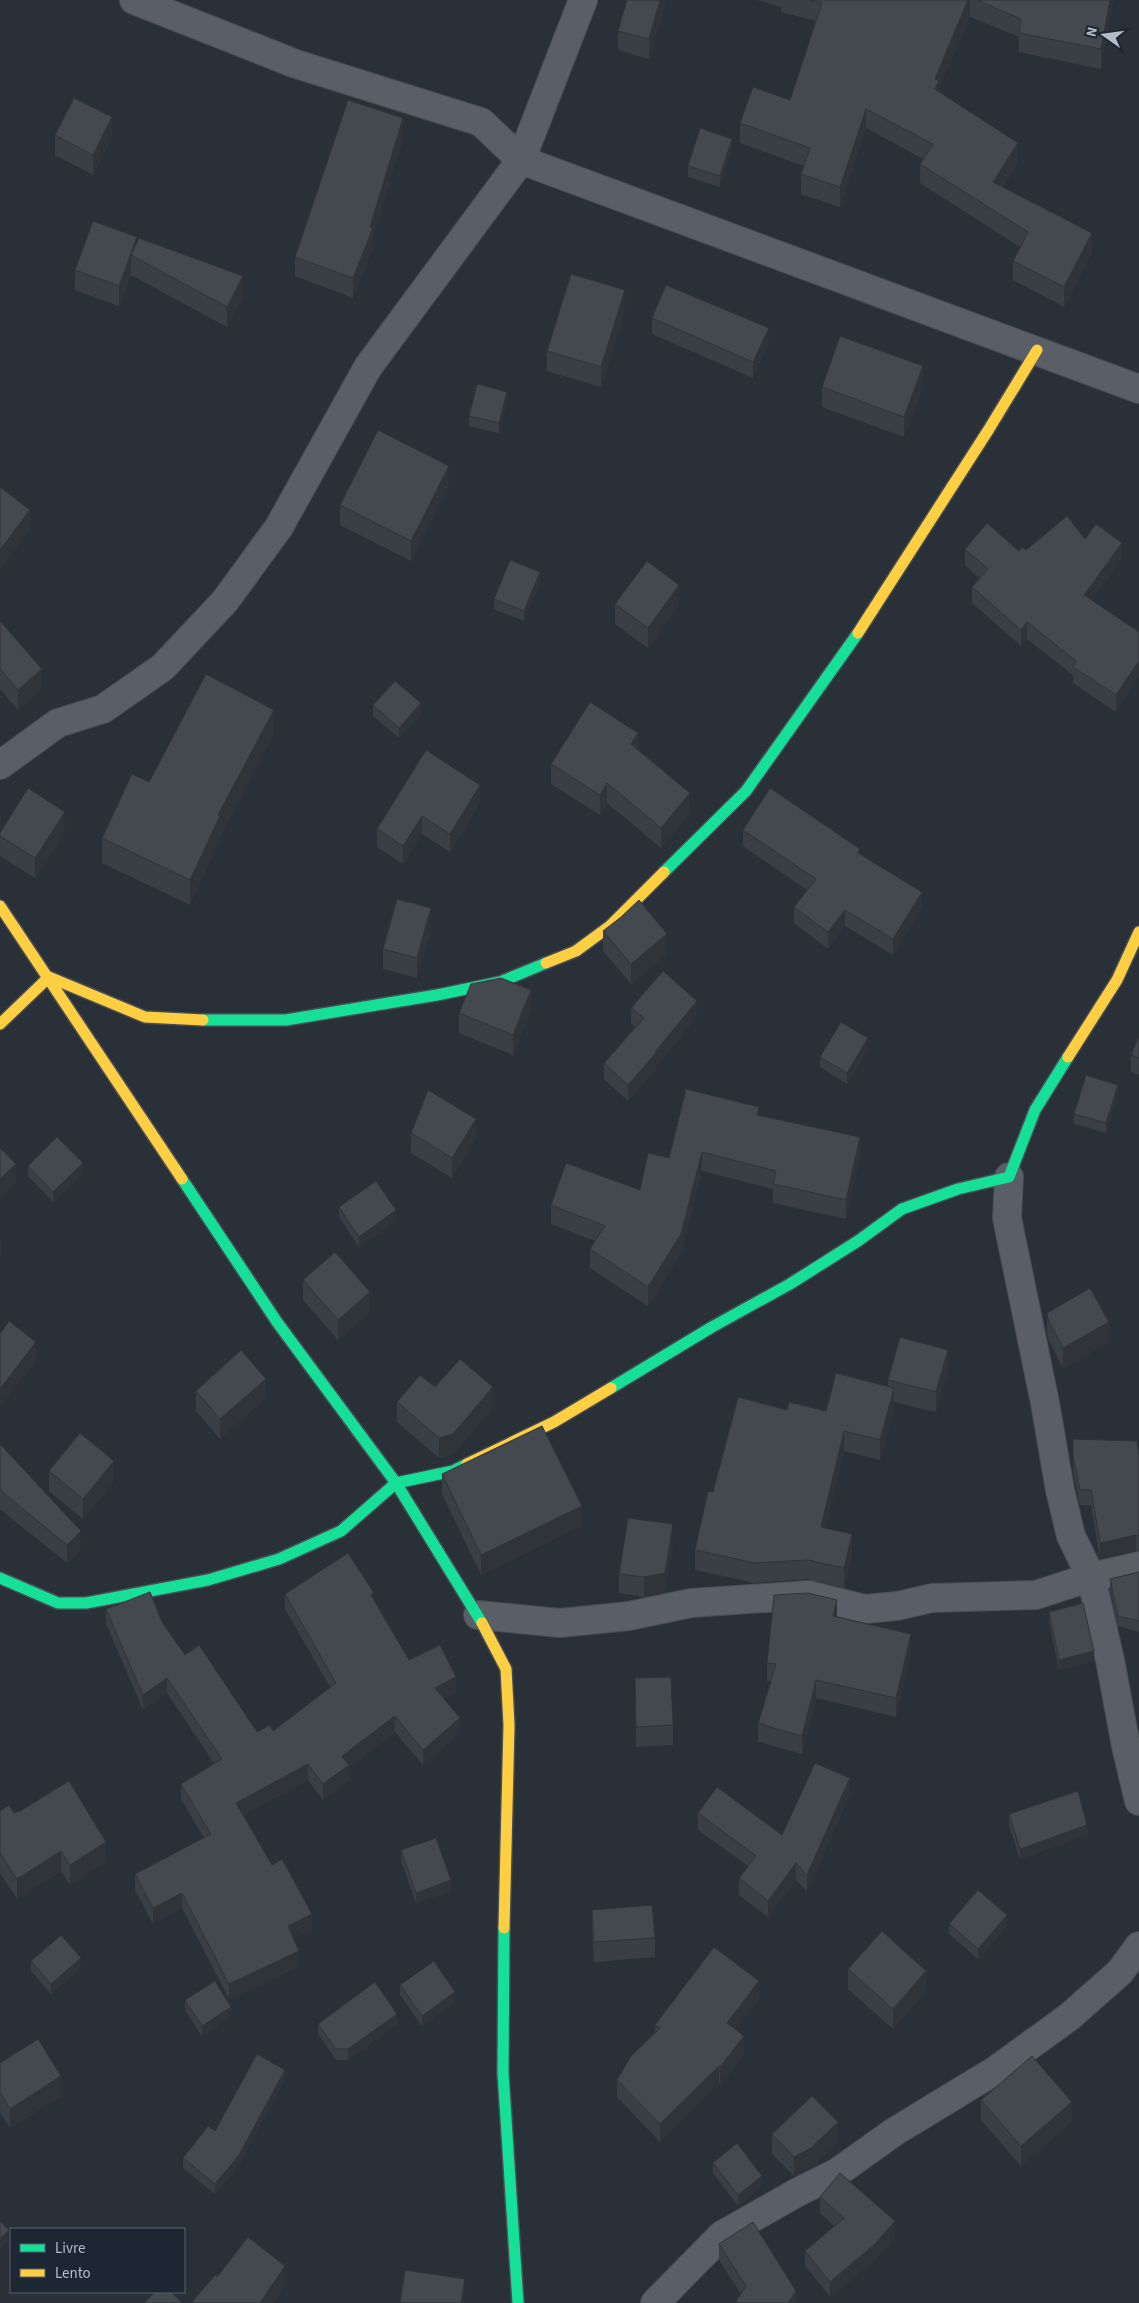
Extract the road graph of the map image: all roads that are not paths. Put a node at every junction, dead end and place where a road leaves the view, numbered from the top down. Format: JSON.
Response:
{"nodes":[{"id":1,"x":134,"y":0,"type":"edge"},
{"id":2,"x":582,"y":0,"type":"edge"},
{"id":3,"x":521,"y":160,"type":"junction"},
{"id":4,"x":1037,"y":350,"type":"junction"},
{"id":5,"x":1139,"y":389,"type":"edge"},
{"id":6,"x":0,"y":765,"type":"edge"},
{"id":7,"x":0,"y":906,"type":"edge"},
{"id":8,"x":1139,"y":932,"type":"edge"},
{"id":9,"x":49,"y":977,"type":"junction"},
{"id":10,"x":0,"y":1024,"type":"edge"},
{"id":11,"x":1009,"y":1177,"type":"junction"},
{"id":12,"x":396,"y":1483,"type":"junction"},
{"id":13,"x":1139,"y":1566,"type":"edge"},
{"id":14,"x":1091,"y":1577,"type":"junction"},
{"id":15,"x":0,"y":1578,"type":"edge"},
{"id":16,"x":478,"y":1615,"type":"junction"},
{"id":17,"x":1139,"y":1801,"type":"edge"},
{"id":18,"x":1139,"y":1946,"type":"edge"},
{"id":19,"x":518,"y":2303,"type":"edge"},
{"id":20,"x":655,"y":2303,"type":"edge"}],
"edges":[{"from":1,"to":3,"type":"street"},
{"from":2,"to":3,"type":"street"},
{"from":3,"to":4,"type":"street"},
{"from":3,"to":6,"type":"street"},
{"from":4,"to":5,"type":"street"},
{"from":4,"to":9,"type":"street"},
{"from":7,"to":9,"type":"street"},
{"from":8,"to":11,"type":"street"},
{"from":9,"to":10,"type":"street"},
{"from":9,"to":12,"type":"street"},
{"from":11,"to":12,"type":"street"},
{"from":11,"to":14,"type":"street"},
{"from":12,"to":15,"type":"street"},
{"from":12,"to":16,"type":"street"},
{"from":13,"to":14,"type":"street"},
{"from":14,"to":16,"type":"street"},
{"from":14,"to":17,"type":"street"},
{"from":16,"to":19,"type":"street"},
{"from":18,"to":20,"type":"street"}]}
